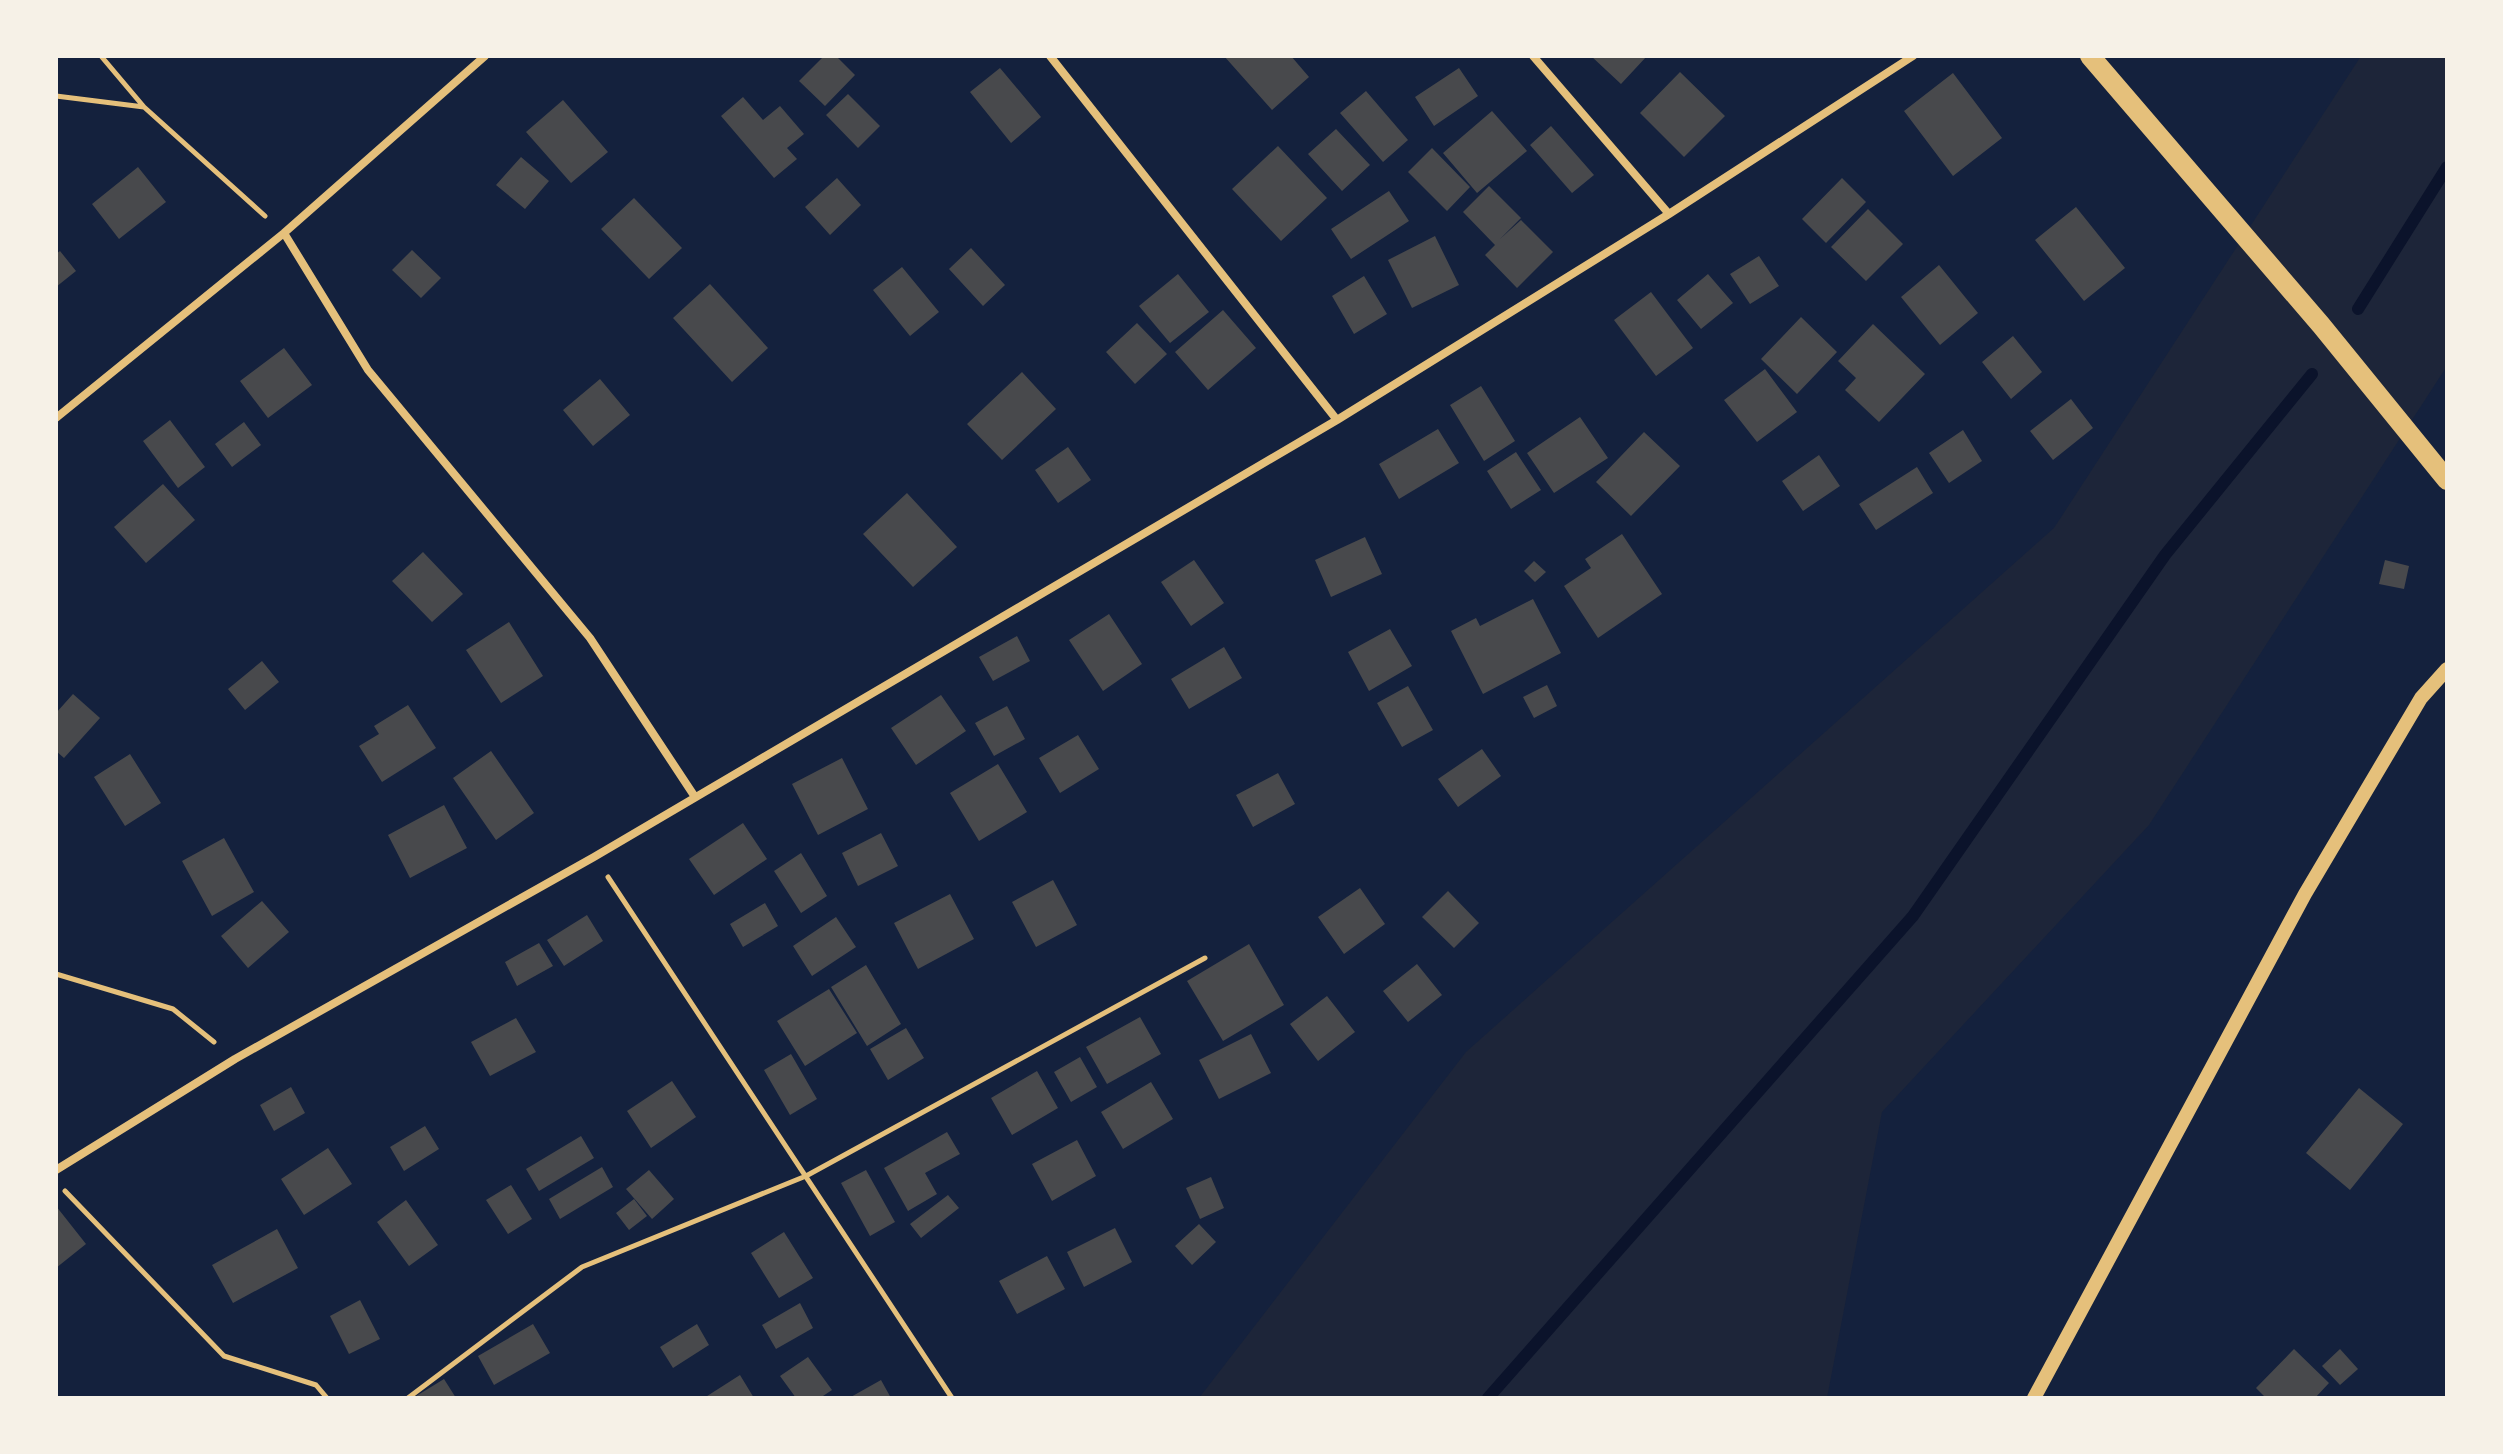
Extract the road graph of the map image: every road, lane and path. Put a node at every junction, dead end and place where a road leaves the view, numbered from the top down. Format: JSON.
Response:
{"nodes":[{"id":1,"x":101,"y":56,"type":"edge"},
{"id":2,"x":485,"y":56,"type":"edge"},
{"id":3,"x":1050,"y":56,"type":"edge"},
{"id":4,"x":1533,"y":56,"type":"edge"},
{"id":5,"x":1913,"y":56,"type":"edge"},
{"id":6,"x":2090,"y":56,"type":"edge"},
{"id":7,"x":56,"y":96,"type":"edge"},
{"id":8,"x":144,"y":107,"type":"junction"},
{"id":9,"x":1669,"y":214,"type":"junction"},
{"id":10,"x":284,"y":233,"type":"junction"},
{"id":11,"x":56,"y":418,"type":"edge"},
{"id":12,"x":1337,"y":420,"type":"junction"},
{"id":13,"x":2447,"y":480,"type":"edge"},
{"id":14,"x":2447,"y":669,"type":"edge"},
{"id":15,"x":695,"y":797,"type":"junction"},
{"id":16,"x":594,"y":857,"type":"junction"},
{"id":17,"x":1205,"y":958,"type":"dead end"},
{"id":18,"x":56,"y":974,"type":"edge"},
{"id":19,"x":235,"y":1059,"type":"junction"},
{"id":20,"x":56,"y":1170,"type":"edge"},
{"id":21,"x":806,"y":1176,"type":"junction"},
{"id":22,"x":56,"y":1181,"type":"edge"},
{"id":23,"x":327,"y":1398,"type":"edge"},
{"id":24,"x":408,"y":1398,"type":"edge"},
{"id":25,"x":952,"y":1398,"type":"edge"},
{"id":26,"x":2034,"y":1398,"type":"edge"}],
"edges":[{"from":1,"to":8,"type":"path"},
{"from":2,"to":10,"type":"street"},
{"from":3,"to":12,"type":"street"},
{"from":4,"to":9,"type":"street"},
{"from":5,"to":9,"type":"street"},
{"from":6,"to":13,"type":"main road"},
{"from":7,"to":8,"type":"path"},
{"from":8,"to":10,"type":"path"},
{"from":9,"to":12,"type":"street"},
{"from":10,"to":11,"type":"street"},
{"from":10,"to":15,"type":"street"},
{"from":12,"to":15,"type":"street"},
{"from":14,"to":26,"type":"street"},
{"from":15,"to":16,"type":"street"},
{"from":16,"to":19,"type":"street"},
{"from":16,"to":21,"type":"path"},
{"from":17,"to":21,"type":"path"},
{"from":18,"to":19,"type":"path"},
{"from":19,"to":20,"type":"street"},
{"from":21,"to":24,"type":"path"},
{"from":21,"to":25,"type":"path"},
{"from":22,"to":23,"type":"path"}]}
